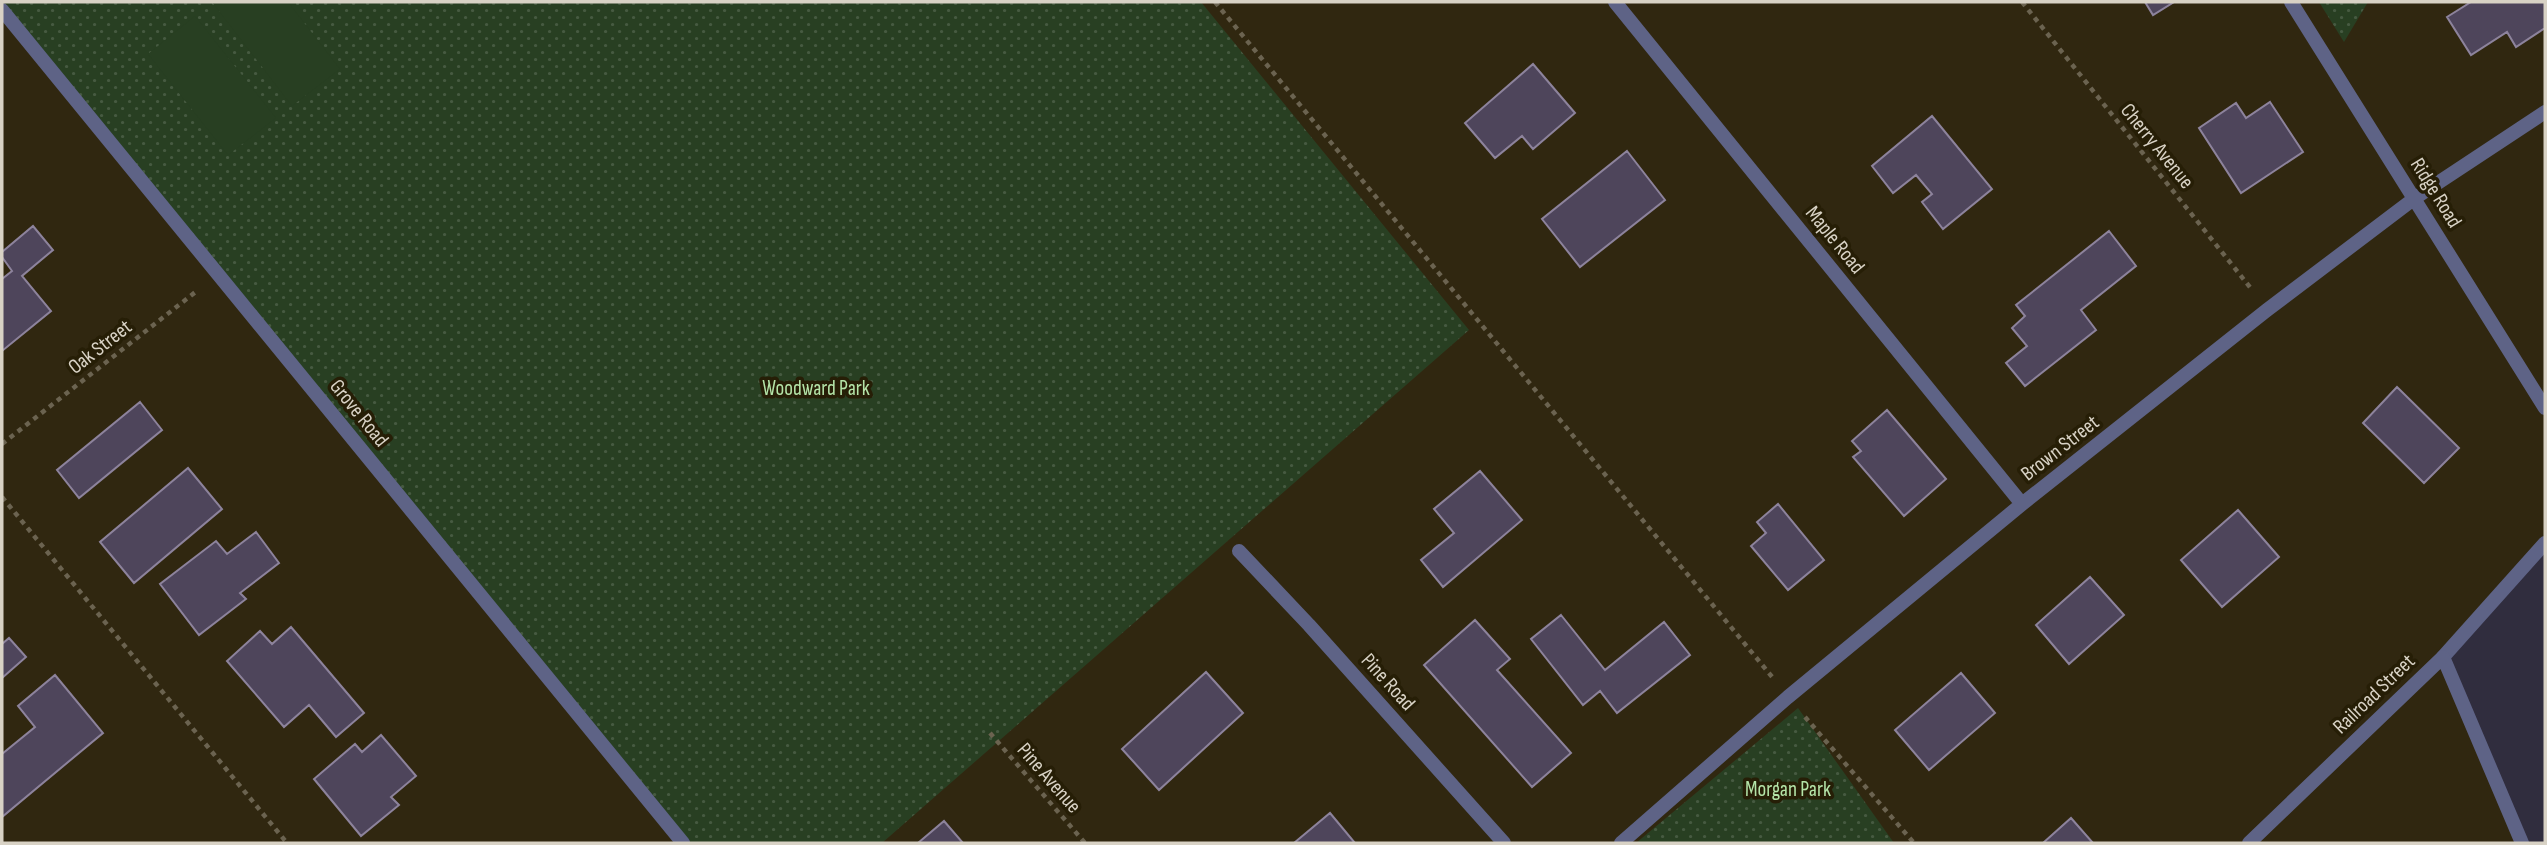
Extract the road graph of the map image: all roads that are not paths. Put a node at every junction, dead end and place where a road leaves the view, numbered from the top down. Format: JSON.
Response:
{"nodes":[{"id":1,"x":1615,"y":2,"type":"edge"},
{"id":2,"x":2291,"y":2,"type":"edge"},
{"id":3,"x":2,"y":10,"type":"edge"},
{"id":4,"x":2545,"y":112,"type":"edge"},
{"id":5,"x":2415,"y":198,"type":"junction"},
{"id":6,"x":2545,"y":408,"type":"edge"},
{"id":7,"x":2022,"y":504,"type":"junction"},
{"id":8,"x":2545,"y":542,"type":"edge"},
{"id":9,"x":1239,"y":551,"type":"dead end"},
{"id":10,"x":2443,"y":657,"type":"junction"},
{"id":11,"x":683,"y":843,"type":"edge"},
{"id":12,"x":1504,"y":843,"type":"edge"},
{"id":13,"x":1621,"y":843,"type":"edge"},
{"id":14,"x":2249,"y":843,"type":"edge"},
{"id":15,"x":2522,"y":843,"type":"edge"}],
"edges":[{"from":1,"to":7,"type":"street","name":"Maple Road"},
{"from":2,"to":5,"type":"street","name":"Ridge Road"},
{"from":3,"to":11,"type":"street","name":"Grove Road"},
{"from":4,"to":5,"type":"street","name":"Brown Street"},
{"from":5,"to":6,"type":"street","name":"Ridge Road"},
{"from":5,"to":7,"type":"street","name":"Brown Street"},
{"from":7,"to":13,"type":"street","name":"Brown Street"},
{"from":8,"to":10,"type":"street"},
{"from":9,"to":12,"type":"street","name":"Pine Road"},
{"from":10,"to":14,"type":"street","name":"Railroad Street"},
{"from":10,"to":15,"type":"street","name":"Railroad Street"}]}
